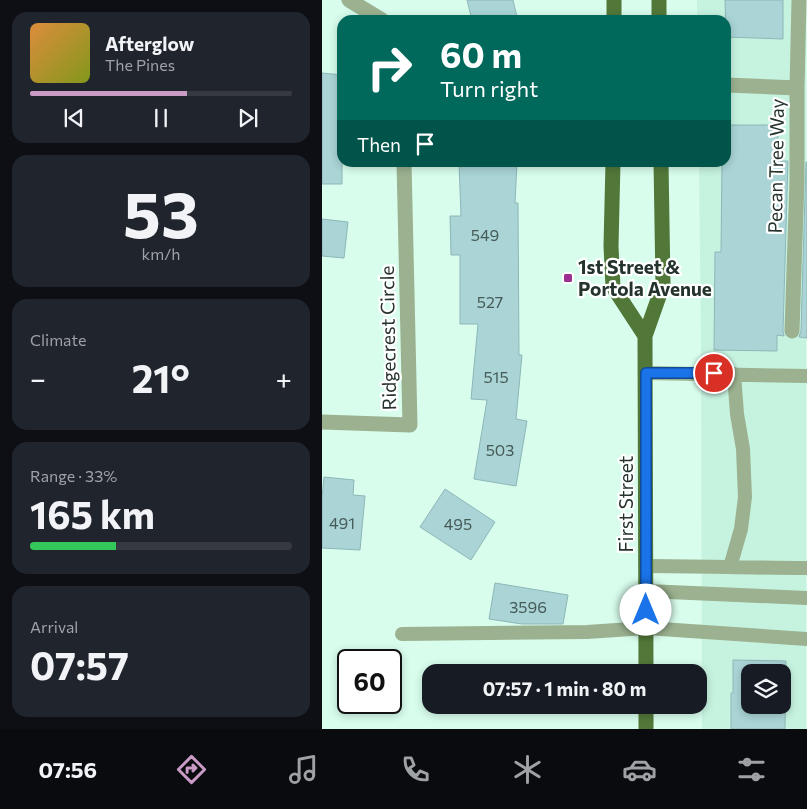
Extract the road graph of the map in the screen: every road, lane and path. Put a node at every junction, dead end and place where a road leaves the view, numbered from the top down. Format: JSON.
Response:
{"nodes":[{"id":1,"x":349,"y":0,"type":"edge"},
{"id":2,"x":614,"y":0,"type":"edge"},
{"id":3,"x":659,"y":0,"type":"edge"},
{"id":4,"x":799,"y":0,"type":"edge"},
{"id":5,"x":374,"y":15,"type":"edge"},
{"id":6,"x":614,"y":15,"type":"edge"},
{"id":7,"x":659,"y":15,"type":"edge"},
{"id":8,"x":731,"y":85,"type":"edge"},
{"id":9,"x":797,"y":88,"type":"junction"},
{"id":10,"x":404,"y":167,"type":"edge"},
{"id":11,"x":613,"y":167,"type":"edge"},
{"id":12,"x":661,"y":167,"type":"edge"},
{"id":13,"x":802,"y":181,"type":"edge"},
{"id":14,"x":792,"y":332,"type":"dead end"},
{"id":15,"x":645,"y":336,"type":"junction"},
{"id":16,"x":646,"y":373,"type":"junction"},
{"id":17,"x":734,"y":374,"type":"junction"},
{"id":18,"x":806,"y":376,"type":"edge"},
{"id":19,"x":322,"y":422,"type":"edge"},
{"id":20,"x":646,"y":566,"type":"junction"},
{"id":21,"x":730,"y":567,"type":"junction"},
{"id":22,"x":806,"y":568,"type":"edge"},
{"id":23,"x":646,"y":591,"type":"junction"},
{"id":24,"x":806,"y":598,"type":"edge"},
{"id":25,"x":646,"y":628,"type":"junction"},
{"id":26,"x":402,"y":634,"type":"dead end"},
{"id":27,"x":806,"y":640,"type":"edge"},
{"id":28,"x":646,"y":664,"type":"edge"},
{"id":29,"x":646,"y":714,"type":"edge"},
{"id":30,"x":646,"y":729,"type":"edge"}],
"edges":[{"from":1,"to":5,"type":"street"},
{"from":2,"to":6,"type":"main road"},
{"from":3,"to":7,"type":"main road"},
{"from":4,"to":9,"type":"street","name":"Pecan Tree Way"},
{"from":8,"to":9,"type":"street"},
{"from":9,"to":13,"type":"street","name":"Pecan Tree Way"},
{"from":10,"to":19,"type":"street","name":"Ridgecrest Circle"},
{"from":11,"to":15,"type":"main road"},
{"from":12,"to":15,"type":"main road","name":"First Street"},
{"from":13,"to":14,"type":"street","name":"Pecan Tree Way"},
{"from":15,"to":16,"type":"main road","name":"First Street"},
{"from":16,"to":17,"type":"lane"},
{"from":16,"to":20,"type":"main road","name":"First Street"},
{"from":17,"to":18,"type":"lane"},
{"from":17,"to":21,"type":"lane"},
{"from":20,"to":21,"type":"lane"},
{"from":20,"to":23,"type":"main road","name":"First Street"},
{"from":21,"to":22,"type":"lane"},
{"from":23,"to":24,"type":"lane"},
{"from":23,"to":25,"type":"main road","name":"First Street"},
{"from":25,"to":26,"type":"lane"},
{"from":25,"to":27,"type":"lane"},
{"from":25,"to":28,"type":"main road","name":"First Street"},
{"from":29,"to":30,"type":"main road"}]}
